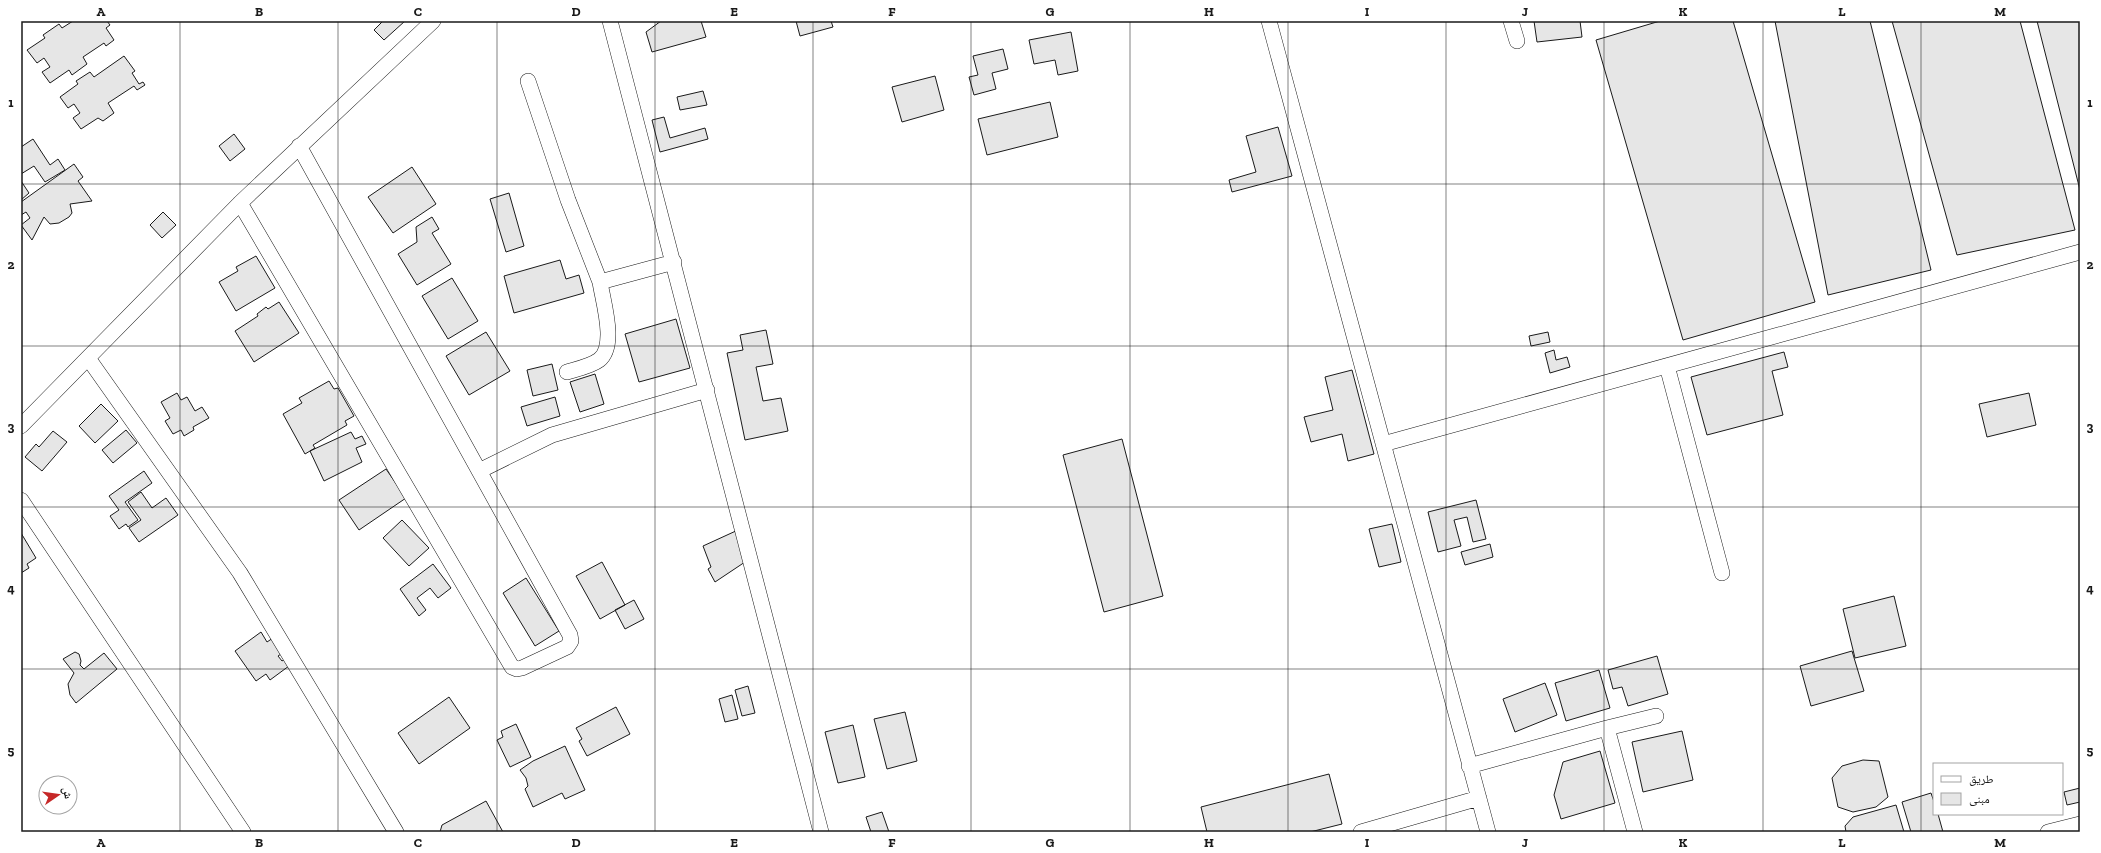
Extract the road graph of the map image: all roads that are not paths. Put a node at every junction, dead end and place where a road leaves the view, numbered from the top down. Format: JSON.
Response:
{"nodes":[{"id":1,"x":434,"y":21,"type":"edge"},
{"id":2,"x":610,"y":21,"type":"edge"},
{"id":3,"x":1268,"y":21,"type":"edge"},
{"id":4,"x":1511,"y":21,"type":"edge"},
{"id":5,"x":1517,"y":41,"type":"dead end"},
{"id":6,"x":528,"y":81,"type":"dead end"},
{"id":7,"x":299,"y":146,"type":"junction"},
{"id":8,"x":240,"y":203,"type":"junction"},
{"id":9,"x":2080,"y":252,"type":"edge"},
{"id":10,"x":674,"y":262,"type":"junction"},
{"id":11,"x":600,"y":282,"type":"junction"},
{"id":12,"x":88,"y":358,"type":"junction"},
{"id":13,"x":1667,"y":366,"type":"junction"},
{"id":14,"x":567,"y":372,"type":"dead end"},
{"id":15,"x":707,"y":390,"type":"junction"},
{"id":16,"x":21,"y":426,"type":"edge"},
{"id":17,"x":1383,"y":444,"type":"junction"},
{"id":18,"x":479,"y":470,"type":"junction"},
{"id":19,"x":21,"y":500,"type":"edge"},
{"id":20,"x":1722,"y":573,"type":"dead end"},
{"id":21,"x":1656,"y":716,"type":"dead end"},
{"id":22,"x":1607,"y":728,"type":"junction"},
{"id":23,"x":1469,"y":766,"type":"junction"},
{"id":24,"x":1479,"y":798,"type":"junction"},
{"id":25,"x":2080,"y":824,"type":"edge"},
{"id":26,"x":243,"y":832,"type":"edge"},
{"id":27,"x":396,"y":832,"type":"edge"},
{"id":28,"x":822,"y":832,"type":"edge"},
{"id":29,"x":1363,"y":832,"type":"edge"},
{"id":30,"x":1488,"y":832,"type":"edge"},
{"id":31,"x":1635,"y":832,"type":"edge"},
{"id":32,"x":2048,"y":832,"type":"edge"}],
"edges":[{"from":1,"to":7,"type":"street"},
{"from":2,"to":10,"type":"street"},
{"from":3,"to":17,"type":"street"},
{"from":4,"to":5,"type":"street"},
{"from":6,"to":11,"type":"street"},
{"from":7,"to":8,"type":"street"},
{"from":7,"to":18,"type":"street"},
{"from":8,"to":12,"type":"street"},
{"from":8,"to":18,"type":"street"},
{"from":9,"to":13,"type":"street"},
{"from":10,"to":11,"type":"street"},
{"from":10,"to":15,"type":"street"},
{"from":11,"to":14,"type":"street"},
{"from":12,"to":16,"type":"street"},
{"from":12,"to":27,"type":"street"},
{"from":13,"to":17,"type":"street"},
{"from":13,"to":20,"type":"street"},
{"from":15,"to":18,"type":"street"},
{"from":15,"to":28,"type":"street"},
{"from":17,"to":23,"type":"street"},
{"from":19,"to":26,"type":"street"},
{"from":21,"to":22,"type":"street"},
{"from":22,"to":23,"type":"street"},
{"from":22,"to":31,"type":"street"},
{"from":23,"to":24,"type":"street"},
{"from":24,"to":29,"type":"street"},
{"from":24,"to":30,"type":"street"},
{"from":25,"to":32,"type":"street"}]}
